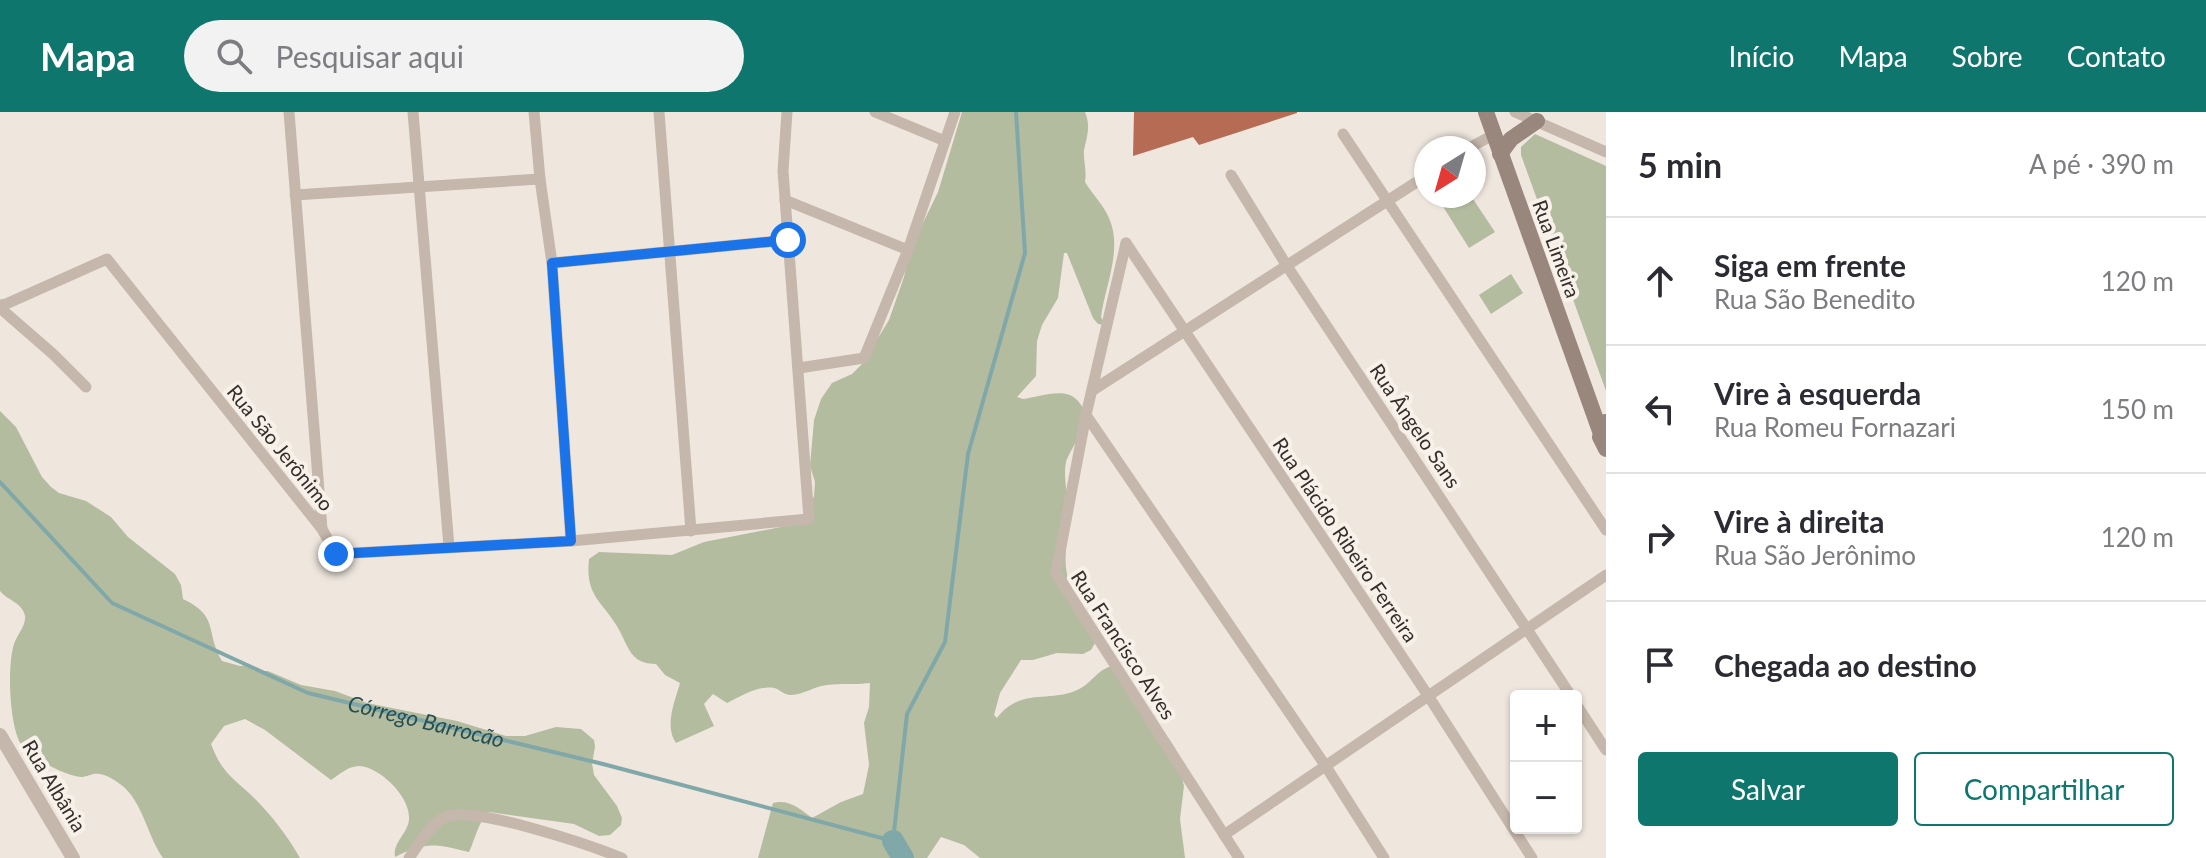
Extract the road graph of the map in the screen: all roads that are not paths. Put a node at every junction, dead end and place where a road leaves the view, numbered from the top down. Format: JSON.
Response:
{"nodes":[{"id":1,"x":289,"y":112,"type":"edge"},
{"id":2,"x":413,"y":112,"type":"edge"},
{"id":3,"x":534,"y":112,"type":"edge"},
{"id":4,"x":659,"y":112,"type":"edge"},
{"id":5,"x":787,"y":112,"type":"edge"},
{"id":6,"x":875,"y":112,"type":"edge"},
{"id":7,"x":955,"y":112,"type":"edge"},
{"id":8,"x":1486,"y":112,"type":"edge"},
{"id":9,"x":1515,"y":112,"type":"edge"},
{"id":10,"x":1537,"y":121,"type":"junction"},
{"id":11,"x":1343,"y":134,"type":"dead end"},
{"id":12,"x":1493,"y":135,"type":"junction"},
{"id":13,"x":1486,"y":139,"type":"edge"},
{"id":14,"x":945,"y":141,"type":"junction"},
{"id":15,"x":1606,"y":152,"type":"edge"},
{"id":16,"x":1500,"y":154,"type":"junction"},
{"id":17,"x":1231,"y":175,"type":"dead end"},
{"id":18,"x":540,"y":179,"type":"junction"},
{"id":19,"x":1414,"y":184,"type":"edge"},
{"id":20,"x":419,"y":189,"type":"junction"},
{"id":21,"x":295,"y":195,"type":"junction"},
{"id":22,"x":785,"y":200,"type":"junction"},
{"id":23,"x":1387,"y":201,"type":"junction"},
{"id":24,"x":788,"y":240,"type":"junction"},
{"id":25,"x":1126,"y":243,"type":"joint"},
{"id":26,"x":908,"y":250,"type":"junction"},
{"id":27,"x":670,"y":252,"type":"junction"},
{"id":28,"x":552,"y":263,"type":"junction"},
{"id":29,"x":1287,"y":266,"type":"junction"},
{"id":30,"x":0,"y":306,"type":"edge"},
{"id":31,"x":1184,"y":332,"type":"junction"},
{"id":32,"x":799,"y":368,"type":"junction"},
{"id":33,"x":86,"y":387,"type":"dead end"},
{"id":34,"x":1093,"y":390,"type":"junction"},
{"id":35,"x":1590,"y":400,"type":"junction"},
{"id":36,"x":1606,"y":412,"type":"edge"},
{"id":37,"x":1086,"y":415,"type":"junction"},
{"id":38,"x":1603,"y":426,"type":"edge"},
{"id":39,"x":1606,"y":449,"type":"edge"},
{"id":40,"x":1602,"y":518,"type":"edge"},
{"id":41,"x":322,"y":529,"type":"junction"},
{"id":42,"x":1606,"y":530,"type":"edge"},
{"id":43,"x":691,"y":531,"type":"junction"},
{"id":44,"x":571,"y":541,"type":"junction"},
{"id":45,"x":449,"y":547,"type":"junction"},
{"id":46,"x":1606,"y":575,"type":"edge"},
{"id":47,"x":1528,"y":630,"type":"junction"},
{"id":48,"x":1567,"y":690,"type":"edge"},
{"id":49,"x":1429,"y":697,"type":"junction"},
{"id":50,"x":1582,"y":713,"type":"edge"},
{"id":51,"x":0,"y":735,"type":"edge"},
{"id":52,"x":1606,"y":750,"type":"edge"},
{"id":53,"x":1325,"y":765,"type":"junction"},
{"id":54,"x":1224,"y":835,"type":"junction"},
{"id":55,"x":73,"y":858,"type":"edge"},
{"id":56,"x":409,"y":858,"type":"edge"},
{"id":57,"x":622,"y":858,"type":"edge"},
{"id":58,"x":1239,"y":858,"type":"edge"},
{"id":59,"x":1384,"y":858,"type":"edge"},
{"id":60,"x":1532,"y":858,"type":"edge"}],
"edges":[{"from":1,"to":21,"type":"street"},
{"from":2,"to":20,"type":"street"},
{"from":3,"to":18,"type":"street"},
{"from":4,"to":27,"type":"street"},
{"from":5,"to":22,"type":"street"},
{"from":6,"to":14,"type":"street"},
{"from":7,"to":14,"type":"street"},
{"from":8,"to":12,"type":"main road","name":"Rua Limeira"},
{"from":9,"to":10,"type":"street"},
{"from":10,"to":15,"type":"street"},
{"from":10,"to":16,"type":"main road"},
{"from":11,"to":23,"type":"street"},
{"from":12,"to":13,"type":"street"},
{"from":12,"to":16,"type":"main road","name":"Rua Limeira"},
{"from":14,"to":26,"type":"street"},
{"from":16,"to":35,"type":"main road","name":"Rua Limeira"},
{"from":17,"to":29,"type":"street","name":"Rua Ângelo Sans"},
{"from":18,"to":20,"type":"street"},
{"from":18,"to":28,"type":"street"},
{"from":19,"to":23,"type":"street"},
{"from":20,"to":21,"type":"street"},
{"from":20,"to":45,"type":"street"},
{"from":21,"to":41,"type":"street"},
{"from":22,"to":24,"type":"street"},
{"from":22,"to":26,"type":"street"},
{"from":23,"to":29,"type":"street"},
{"from":23,"to":40,"type":"street"},
{"from":24,"to":27,"type":"street"},
{"from":24,"to":32,"type":"street"},
{"from":25,"to":31,"type":"street","name":"Rua Plácido Ribeiro Ferreira"},
{"from":25,"to":34,"type":"street","name":"Rua Francisco Alves"},
{"from":26,"to":32,"type":"street"},
{"from":27,"to":28,"type":"street"},
{"from":27,"to":43,"type":"street"},
{"from":28,"to":44,"type":"street"},
{"from":29,"to":31,"type":"street"},
{"from":29,"to":47,"type":"street","name":"Rua Ângelo Sans"},
{"from":30,"to":33,"type":"street"},
{"from":30,"to":41,"type":"street","name":"Rua São Jerônimo"},
{"from":31,"to":34,"type":"street"},
{"from":31,"to":49,"type":"street","name":"Rua Plácido Ribeiro Ferreira"},
{"from":32,"to":43,"type":"street","name":"Rua São Jerônimo"},
{"from":34,"to":37,"type":"street","name":"Rua Francisco Alves"},
{"from":35,"to":36,"type":"main road"},
{"from":35,"to":38,"type":"main road","name":"Rua Limeira"},
{"from":37,"to":53,"type":"street"},
{"from":37,"to":54,"type":"street","name":"Rua Francisco Alves"},
{"from":38,"to":39,"type":"main road","name":"Rua Limeira"},
{"from":40,"to":42,"type":"street"},
{"from":41,"to":45,"type":"street","name":"Rua São Jerônimo"},
{"from":43,"to":44,"type":"street","name":"Rua São Jerônimo"},
{"from":44,"to":45,"type":"street","name":"Rua São Jerônimo"},
{"from":46,"to":47,"type":"street"},
{"from":47,"to":48,"type":"street","name":"Rua Ângelo Sans"},
{"from":47,"to":49,"type":"street"},
{"from":49,"to":53,"type":"street"},
{"from":49,"to":60,"type":"street","name":"Rua Plácido Ribeiro Ferreira"},
{"from":50,"to":52,"type":"street"},
{"from":51,"to":55,"type":"street","name":"Rua Albânia"},
{"from":53,"to":54,"type":"street"},
{"from":53,"to":59,"type":"street"},
{"from":54,"to":58,"type":"street","name":"Rua Francisco Alves"},
{"from":56,"to":57,"type":"street"}]}
